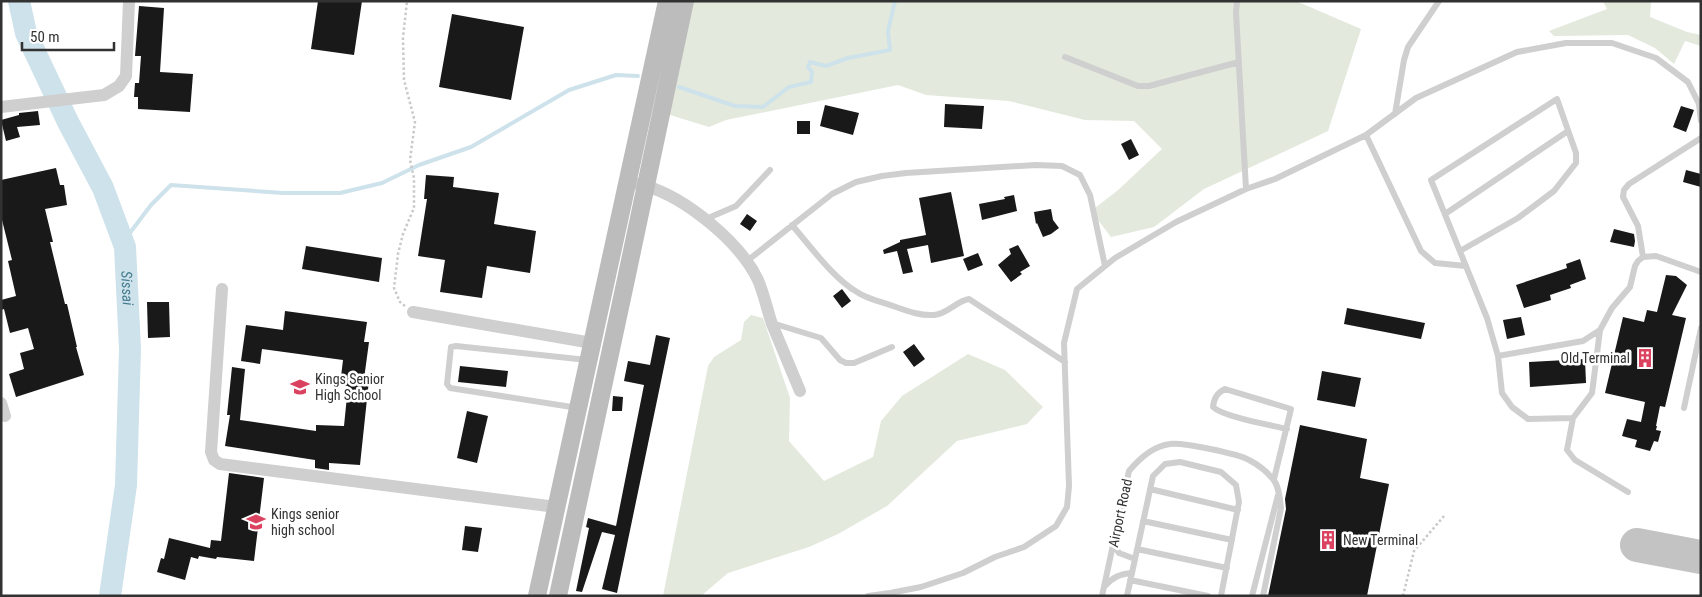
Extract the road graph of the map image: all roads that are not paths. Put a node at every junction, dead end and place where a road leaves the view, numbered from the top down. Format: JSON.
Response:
{"nodes":[{"id":1,"x":129,"y":1,"type":"edge"},
{"id":2,"x":667,"y":1,"type":"edge"},
{"id":3,"x":685,"y":1,"type":"edge"},
{"id":4,"x":1236,"y":1,"type":"edge"},
{"id":5,"x":1439,"y":1,"type":"edge"},
{"id":6,"x":1065,"y":57,"type":"dead end"},
{"id":7,"x":1239,"y":62,"type":"junction"},
{"id":8,"x":1,"y":107,"type":"edge"},
{"id":9,"x":1395,"y":114,"type":"junction"},
{"id":10,"x":1701,"y":121,"type":"edge"},
{"id":11,"x":1568,"y":131,"type":"junction"},
{"id":12,"x":1366,"y":135,"type":"junction"},
{"id":13,"x":1701,"y":138,"type":"edge"},
{"id":14,"x":770,"y":170,"type":"dead end"},
{"id":15,"x":627,"y":182,"type":"junction"},
{"id":16,"x":647,"y":186,"type":"junction"},
{"id":17,"x":1246,"y":189,"type":"junction"},
{"id":18,"x":1445,"y":214,"type":"junction"},
{"id":19,"x":706,"y":219,"type":"junction"},
{"id":20,"x":792,"y":225,"type":"junction"},
{"id":21,"x":1460,"y":251,"type":"junction"},
{"id":22,"x":1643,"y":257,"type":"junction"},
{"id":23,"x":747,"y":261,"type":"junction"},
{"id":24,"x":1105,"y":266,"type":"junction"},
{"id":25,"x":1466,"y":266,"type":"junction"},
{"id":26,"x":1701,"y":272,"type":"edge"},
{"id":27,"x":222,"y":289,"type":"dead end"},
{"id":28,"x":413,"y":312,"type":"road end"},
{"id":29,"x":772,"y":323,"type":"junction"},
{"id":30,"x":1701,"y":328,"type":"edge"},
{"id":31,"x":1600,"y":330,"type":"junction"},
{"id":32,"x":592,"y":343,"type":"junction"},
{"id":33,"x":892,"y":347,"type":"dead end"},
{"id":34,"x":1498,"y":356,"type":"junction"},
{"id":35,"x":588,"y":360,"type":"junction"},
{"id":36,"x":1065,"y":362,"type":"junction"},
{"id":37,"x":800,"y":391,"type":"dead end"},
{"id":38,"x":1,"y":402,"type":"edge"},
{"id":39,"x":578,"y":408,"type":"junction"},
{"id":40,"x":1684,"y":408,"type":"dead end"},
{"id":41,"x":5,"y":416,"type":"dead end"},
{"id":42,"x":1573,"y":418,"type":"junction"},
{"id":43,"x":1286,"y":429,"type":"junction"},
{"id":44,"x":1274,"y":480,"type":"junction"},
{"id":45,"x":1150,"y":489,"type":"junction"},
{"id":46,"x":1628,"y":492,"type":"dead end"},
{"id":47,"x":1278,"y":495,"type":"junction"},
{"id":48,"x":556,"y":507,"type":"junction"},
{"id":49,"x":1238,"y":510,"type":"junction"},
{"id":50,"x":1143,"y":521,"type":"junction"},
{"id":51,"x":1117,"y":528,"type":"junction"},
{"id":52,"x":1232,"y":540,"type":"junction"},
{"id":53,"x":1137,"y":549,"type":"junction"},
{"id":54,"x":1135,"y":559,"type":"junction"},
{"id":55,"x":1227,"y":568,"type":"junction"},
{"id":56,"x":1131,"y":576,"type":"junction"},
{"id":57,"x":537,"y":596,"type":"edge"},
{"id":58,"x":558,"y":596,"type":"edge"},
{"id":59,"x":868,"y":596,"type":"edge"},
{"id":60,"x":1102,"y":596,"type":"edge"},
{"id":61,"x":1127,"y":596,"type":"edge"},
{"id":62,"x":1208,"y":596,"type":"edge"},
{"id":63,"x":1221,"y":596,"type":"edge"},
{"id":64,"x":1252,"y":596,"type":"edge"},
{"id":65,"x":1263,"y":596,"type":"edge"}],
"edges":[{"from":1,"to":8,"type":"street"},
{"from":2,"to":15,"type":"street"},
{"from":3,"to":16,"type":"street"},
{"from":4,"to":7,"type":"lane"},
{"from":5,"to":9,"type":"lane"},
{"from":6,"to":7,"type":"lane"},
{"from":7,"to":17,"type":"lane"},
{"from":9,"to":10,"type":"lane"},
{"from":9,"to":12,"type":"lane"},
{"from":11,"to":18,"type":"lane"},
{"from":11,"to":18,"type":"lane"},
{"from":11,"to":21,"type":"lane"},
{"from":12,"to":17,"type":"lane"},
{"from":12,"to":25,"type":"lane"},
{"from":13,"to":22,"type":"lane"},
{"from":14,"to":19,"type":"lane"},
{"from":15,"to":16,"type":"street"},
{"from":15,"to":32,"type":"street"},
{"from":16,"to":19,"type":"street"},
{"from":16,"to":58,"type":"street"},
{"from":17,"to":24,"type":"lane"},
{"from":18,"to":21,"type":"lane"},
{"from":19,"to":23,"type":"street"},
{"from":20,"to":23,"type":"lane"},
{"from":20,"to":24,"type":"lane"},
{"from":20,"to":36,"type":"lane"},
{"from":21,"to":25,"type":"lane"},
{"from":22,"to":26,"type":"lane"},
{"from":22,"to":31,"type":"lane"},
{"from":23,"to":29,"type":"street"},
{"from":24,"to":36,"type":"lane"},
{"from":25,"to":34,"type":"lane"},
{"from":27,"to":48,"type":"street"},
{"from":28,"to":32,"type":"street"},
{"from":29,"to":33,"type":"lane"},
{"from":29,"to":37,"type":"street"},
{"from":30,"to":40,"type":"lane"},
{"from":31,"to":34,"type":"lane"},
{"from":31,"to":42,"type":"lane"},
{"from":32,"to":35,"type":"street"},
{"from":34,"to":42,"type":"lane"},
{"from":35,"to":39,"type":"street"},
{"from":35,"to":39,"type":"lane"},
{"from":36,"to":59,"type":"lane"},
{"from":38,"to":41,"type":"street"},
{"from":39,"to":48,"type":"street"},
{"from":42,"to":46,"type":"lane"},
{"from":43,"to":43,"type":"lane"},
{"from":43,"to":44,"type":"lane"},
{"from":44,"to":47,"type":"lane"},
{"from":44,"to":51,"type":"lane","name":"Airport Road"},
{"from":45,"to":49,"type":"lane"},
{"from":45,"to":49,"type":"lane"},
{"from":45,"to":50,"type":"lane"},
{"from":47,"to":64,"type":"lane"},
{"from":47,"to":65,"type":"lane"},
{"from":48,"to":57,"type":"street"},
{"from":49,"to":52,"type":"lane"},
{"from":50,"to":52,"type":"lane"},
{"from":50,"to":53,"type":"lane"},
{"from":51,"to":54,"type":"lane"},
{"from":51,"to":60,"type":"lane","name":"Airport Road"},
{"from":52,"to":55,"type":"lane"},
{"from":53,"to":54,"type":"lane"},
{"from":53,"to":55,"type":"lane"},
{"from":54,"to":56,"type":"lane"},
{"from":55,"to":63,"type":"lane"},
{"from":56,"to":60,"type":"lane"},
{"from":56,"to":61,"type":"lane"},
{"from":56,"to":62,"type":"lane"}]}
